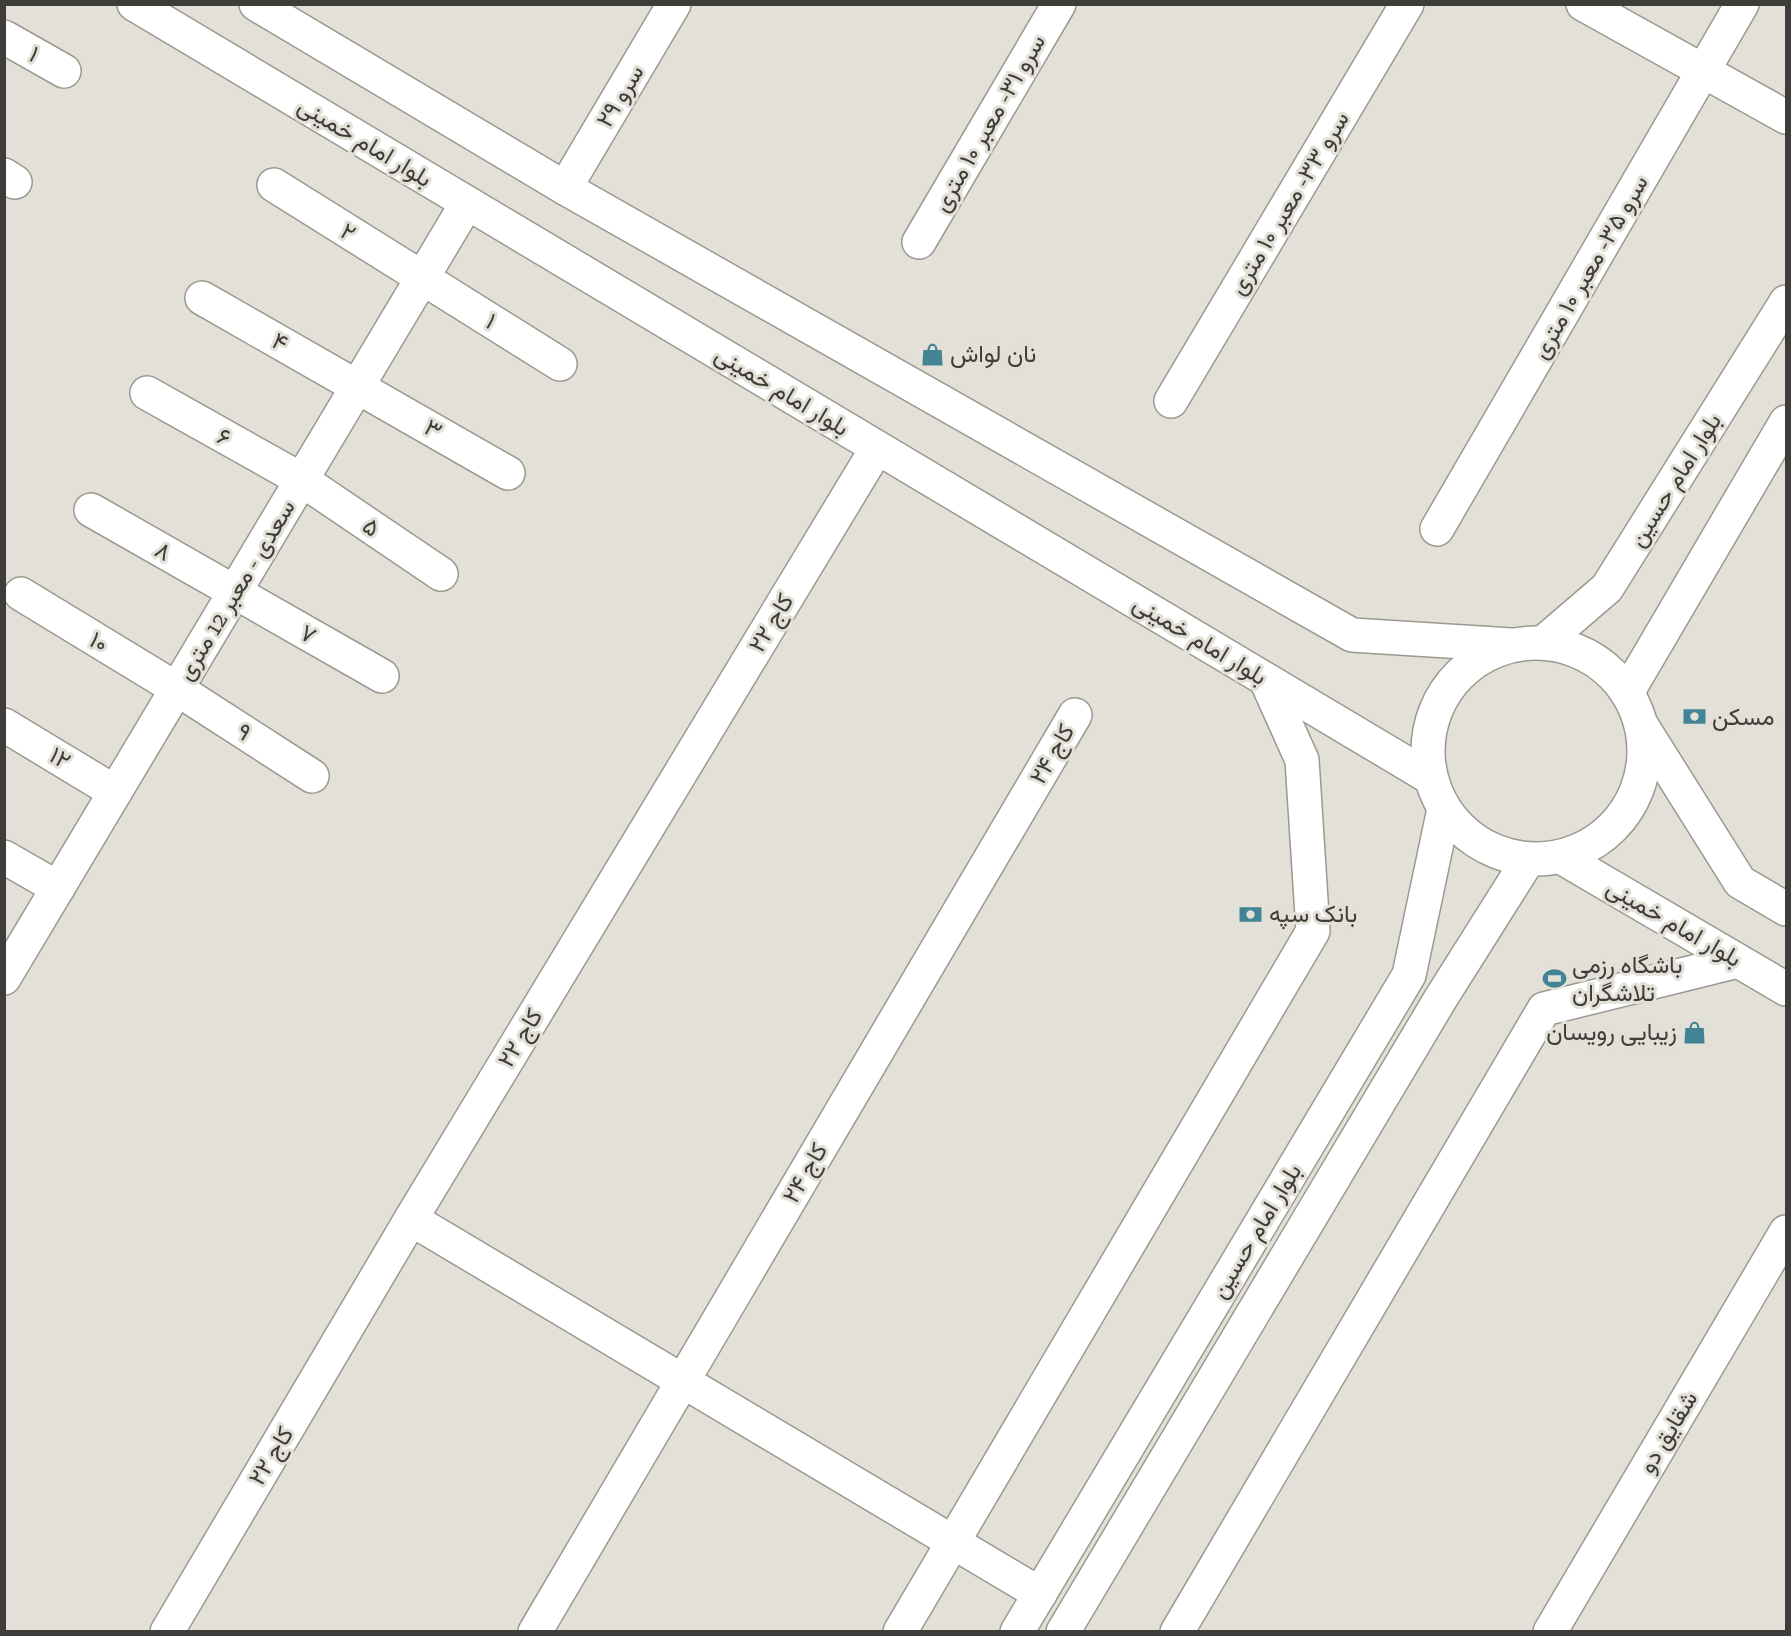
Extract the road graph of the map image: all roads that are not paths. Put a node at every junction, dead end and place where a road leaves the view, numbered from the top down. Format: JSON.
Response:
{"nodes":[{"id":1,"x":134,"y":4,"type":"edge"},
{"id":2,"x":256,"y":4,"type":"edge"},
{"id":3,"x":675,"y":4,"type":"edge"},
{"id":4,"x":1059,"y":4,"type":"edge"},
{"id":5,"x":1407,"y":4,"type":"edge"},
{"id":6,"x":1583,"y":4,"type":"edge"},
{"id":7,"x":1742,"y":4,"type":"edge"},
{"id":8,"x":4,"y":37,"type":"edge"},
{"id":9,"x":64,"y":71,"type":"dead end"},
{"id":10,"x":1704,"y":71,"type":"junction"},
{"id":11,"x":1786,"y":117,"type":"edge"},
{"id":12,"x":274,"y":185,"type":"dead end"},
{"id":13,"x":566,"y":188,"type":"junction"},
{"id":14,"x":467,"y":203,"type":"junction"},
{"id":15,"x":919,"y":242,"type":"dead end"},
{"id":16,"x":422,"y":278,"type":"junction"},
{"id":17,"x":202,"y":298,"type":"dead end"},
{"id":18,"x":1786,"y":302,"type":"edge"},
{"id":19,"x":560,"y":364,"type":"dead end"},
{"id":20,"x":357,"y":386,"type":"junction"},
{"id":21,"x":147,"y":393,"type":"dead end"},
{"id":22,"x":1171,"y":401,"type":"dead end"},
{"id":23,"x":1786,"y":422,"type":"edge"},
{"id":24,"x":877,"y":448,"type":"junction"},
{"id":25,"x":508,"y":473,"type":"dead end"},
{"id":26,"x":302,"y":480,"type":"junction"},
{"id":27,"x":92,"y":510,"type":"dead end"},
{"id":28,"x":1437,"y":529,"type":"dead end"},
{"id":29,"x":441,"y":574,"type":"dead end"},
{"id":30,"x":234,"y":592,"type":"junction"},
{"id":31,"x":21,"y":594,"type":"dead end"},
{"id":32,"x":1544,"y":642,"type":"junction"},
{"id":33,"x":1511,"y":645,"type":"junction"},
{"id":34,"x":382,"y":676,"type":"dead end"},
{"id":35,"x":1266,"y":680,"type":"junction"},
{"id":36,"x":177,"y":689,"type":"junction"},
{"id":37,"x":1627,"y":693,"type":"junction"},
{"id":38,"x":1075,"y":715,"type":"dead end"},
{"id":39,"x":1641,"y":723,"type":"junction"},
{"id":40,"x":4,"y":725,"type":"edge"},
{"id":41,"x":312,"y":776,"type":"dead end"},
{"id":42,"x":1431,"y":778,"type":"junction"},
{"id":43,"x":116,"y":792,"type":"junction"},
{"id":44,"x":1444,"y":809,"type":"junction"},
{"id":45,"x":4,"y":857,"type":"edge"},
{"id":46,"x":1561,"y":857,"type":"junction"},
{"id":47,"x":1528,"y":860,"type":"junction"},
{"id":48,"x":58,"y":888,"type":"junction"},
{"id":49,"x":1786,"y":909,"type":"edge"},
{"id":50,"x":1738,"y":961,"type":"junction"},
{"id":51,"x":8,"y":964,"type":"edge"},
{"id":52,"x":1786,"y":989,"type":"edge"},
{"id":53,"x":411,"y":1219,"type":"junction"},
{"id":54,"x":1786,"y":1232,"type":"edge"},
{"id":55,"x":683,"y":1381,"type":"junction"},
{"id":56,"x":953,"y":1541,"type":"junction"},
{"id":57,"x":1040,"y":1594,"type":"junction"},
{"id":58,"x":167,"y":1632,"type":"edge"},
{"id":59,"x":535,"y":1632,"type":"edge"},
{"id":60,"x":900,"y":1632,"type":"edge"},
{"id":61,"x":1017,"y":1632,"type":"edge"},
{"id":62,"x":1064,"y":1632,"type":"edge"},
{"id":63,"x":1177,"y":1632,"type":"edge"},
{"id":64,"x":1550,"y":1632,"type":"edge"}],
"edges":[{"from":1,"to":14,"type":"street","name":"بلوار امام خمینی"},
{"from":2,"to":13,"type":"street"},
{"from":3,"to":13,"type":"street","name":"سرو ۲۹"},
{"from":4,"to":15,"type":"street","name":"سرو ۳۱- معبر ۱۰ متری"},
{"from":5,"to":22,"type":"street","name":"سرو ۳۳- معبر ۱۰ متری"},
{"from":6,"to":10,"type":"street"},
{"from":7,"to":10,"type":"street","name":"سرو ۳۵- معبر ۱۰ متری"},
{"from":8,"to":9,"type":"street","name":"۱"},
{"from":10,"to":11,"type":"street"},
{"from":10,"to":28,"type":"street","name":"سرو ۳۵- معبر ۱۰ متری"},
{"from":12,"to":16,"type":"street","name":"۲"},
{"from":13,"to":33,"type":"street"},
{"from":14,"to":16,"type":"street","name":"سعدی - معبر 12 متری"},
{"from":14,"to":24,"type":"street","name":"بلوار امام خمینی"},
{"from":16,"to":19,"type":"street","name":"۱"},
{"from":16,"to":20,"type":"street","name":"سعدی - معبر 12 متری"},
{"from":17,"to":20,"type":"street","name":"۴"},
{"from":18,"to":32,"type":"street","name":"بلوار امام حسین"},
{"from":20,"to":25,"type":"street","name":"۳"},
{"from":20,"to":26,"type":"street","name":"سعدی - معبر 12 متری"},
{"from":21,"to":26,"type":"street","name":"۶"},
{"from":23,"to":37,"type":"street"},
{"from":24,"to":35,"type":"street","name":"بلوار امام خمینی"},
{"from":24,"to":53,"type":"street","name":"کاج ۲۲"},
{"from":26,"to":29,"type":"street","name":"۵"},
{"from":26,"to":30,"type":"street","name":"سعدی - معبر 12 متری"},
{"from":27,"to":30,"type":"street","name":"۸"},
{"from":30,"to":34,"type":"street","name":"۷"},
{"from":30,"to":36,"type":"street","name":"سعدی - معبر 12 متری"},
{"from":31,"to":36,"type":"street","name":"۱۰"},
{"from":32,"to":33,"type":"street"},
{"from":32,"to":37,"type":"street"},
{"from":33,"to":42,"type":"street"},
{"from":35,"to":42,"type":"street","name":"بلوار امام خمینی"},
{"from":35,"to":56,"type":"street"},
{"from":36,"to":41,"type":"street","name":"۹"},
{"from":36,"to":43,"type":"street","name":"سعدی - معبر 12 متری"},
{"from":37,"to":39,"type":"street"},
{"from":38,"to":55,"type":"street","name":"کاج ۲۴"},
{"from":39,"to":46,"type":"street"},
{"from":39,"to":49,"type":"street"},
{"from":40,"to":43,"type":"street","name":"۱۲"},
{"from":42,"to":44,"type":"street"},
{"from":43,"to":48,"type":"street","name":"سعدی - معبر 12 متری"},
{"from":44,"to":47,"type":"street"},
{"from":44,"to":57,"type":"street","name":"بلوار امام حسین"},
{"from":45,"to":48,"type":"street"},
{"from":46,"to":47,"type":"street"},
{"from":46,"to":50,"type":"street","name":"بلوار امام خمینی"},
{"from":47,"to":62,"type":"street","name":"بلوار امام حسین"},
{"from":48,"to":51,"type":"street","name":"سعدی - معبر 12 متری"},
{"from":50,"to":52,"type":"street","name":"بلوار امام خمینی"},
{"from":50,"to":63,"type":"street"},
{"from":53,"to":55,"type":"street"},
{"from":53,"to":58,"type":"street","name":"کاج ۲۲"},
{"from":54,"to":64,"type":"street","name":"شقایق دو"},
{"from":55,"to":56,"type":"street"},
{"from":55,"to":59,"type":"street","name":"کاج ۲۴"},
{"from":56,"to":57,"type":"street"},
{"from":56,"to":60,"type":"street"},
{"from":57,"to":61,"type":"street","name":"بلوار امام حسین"}]}
